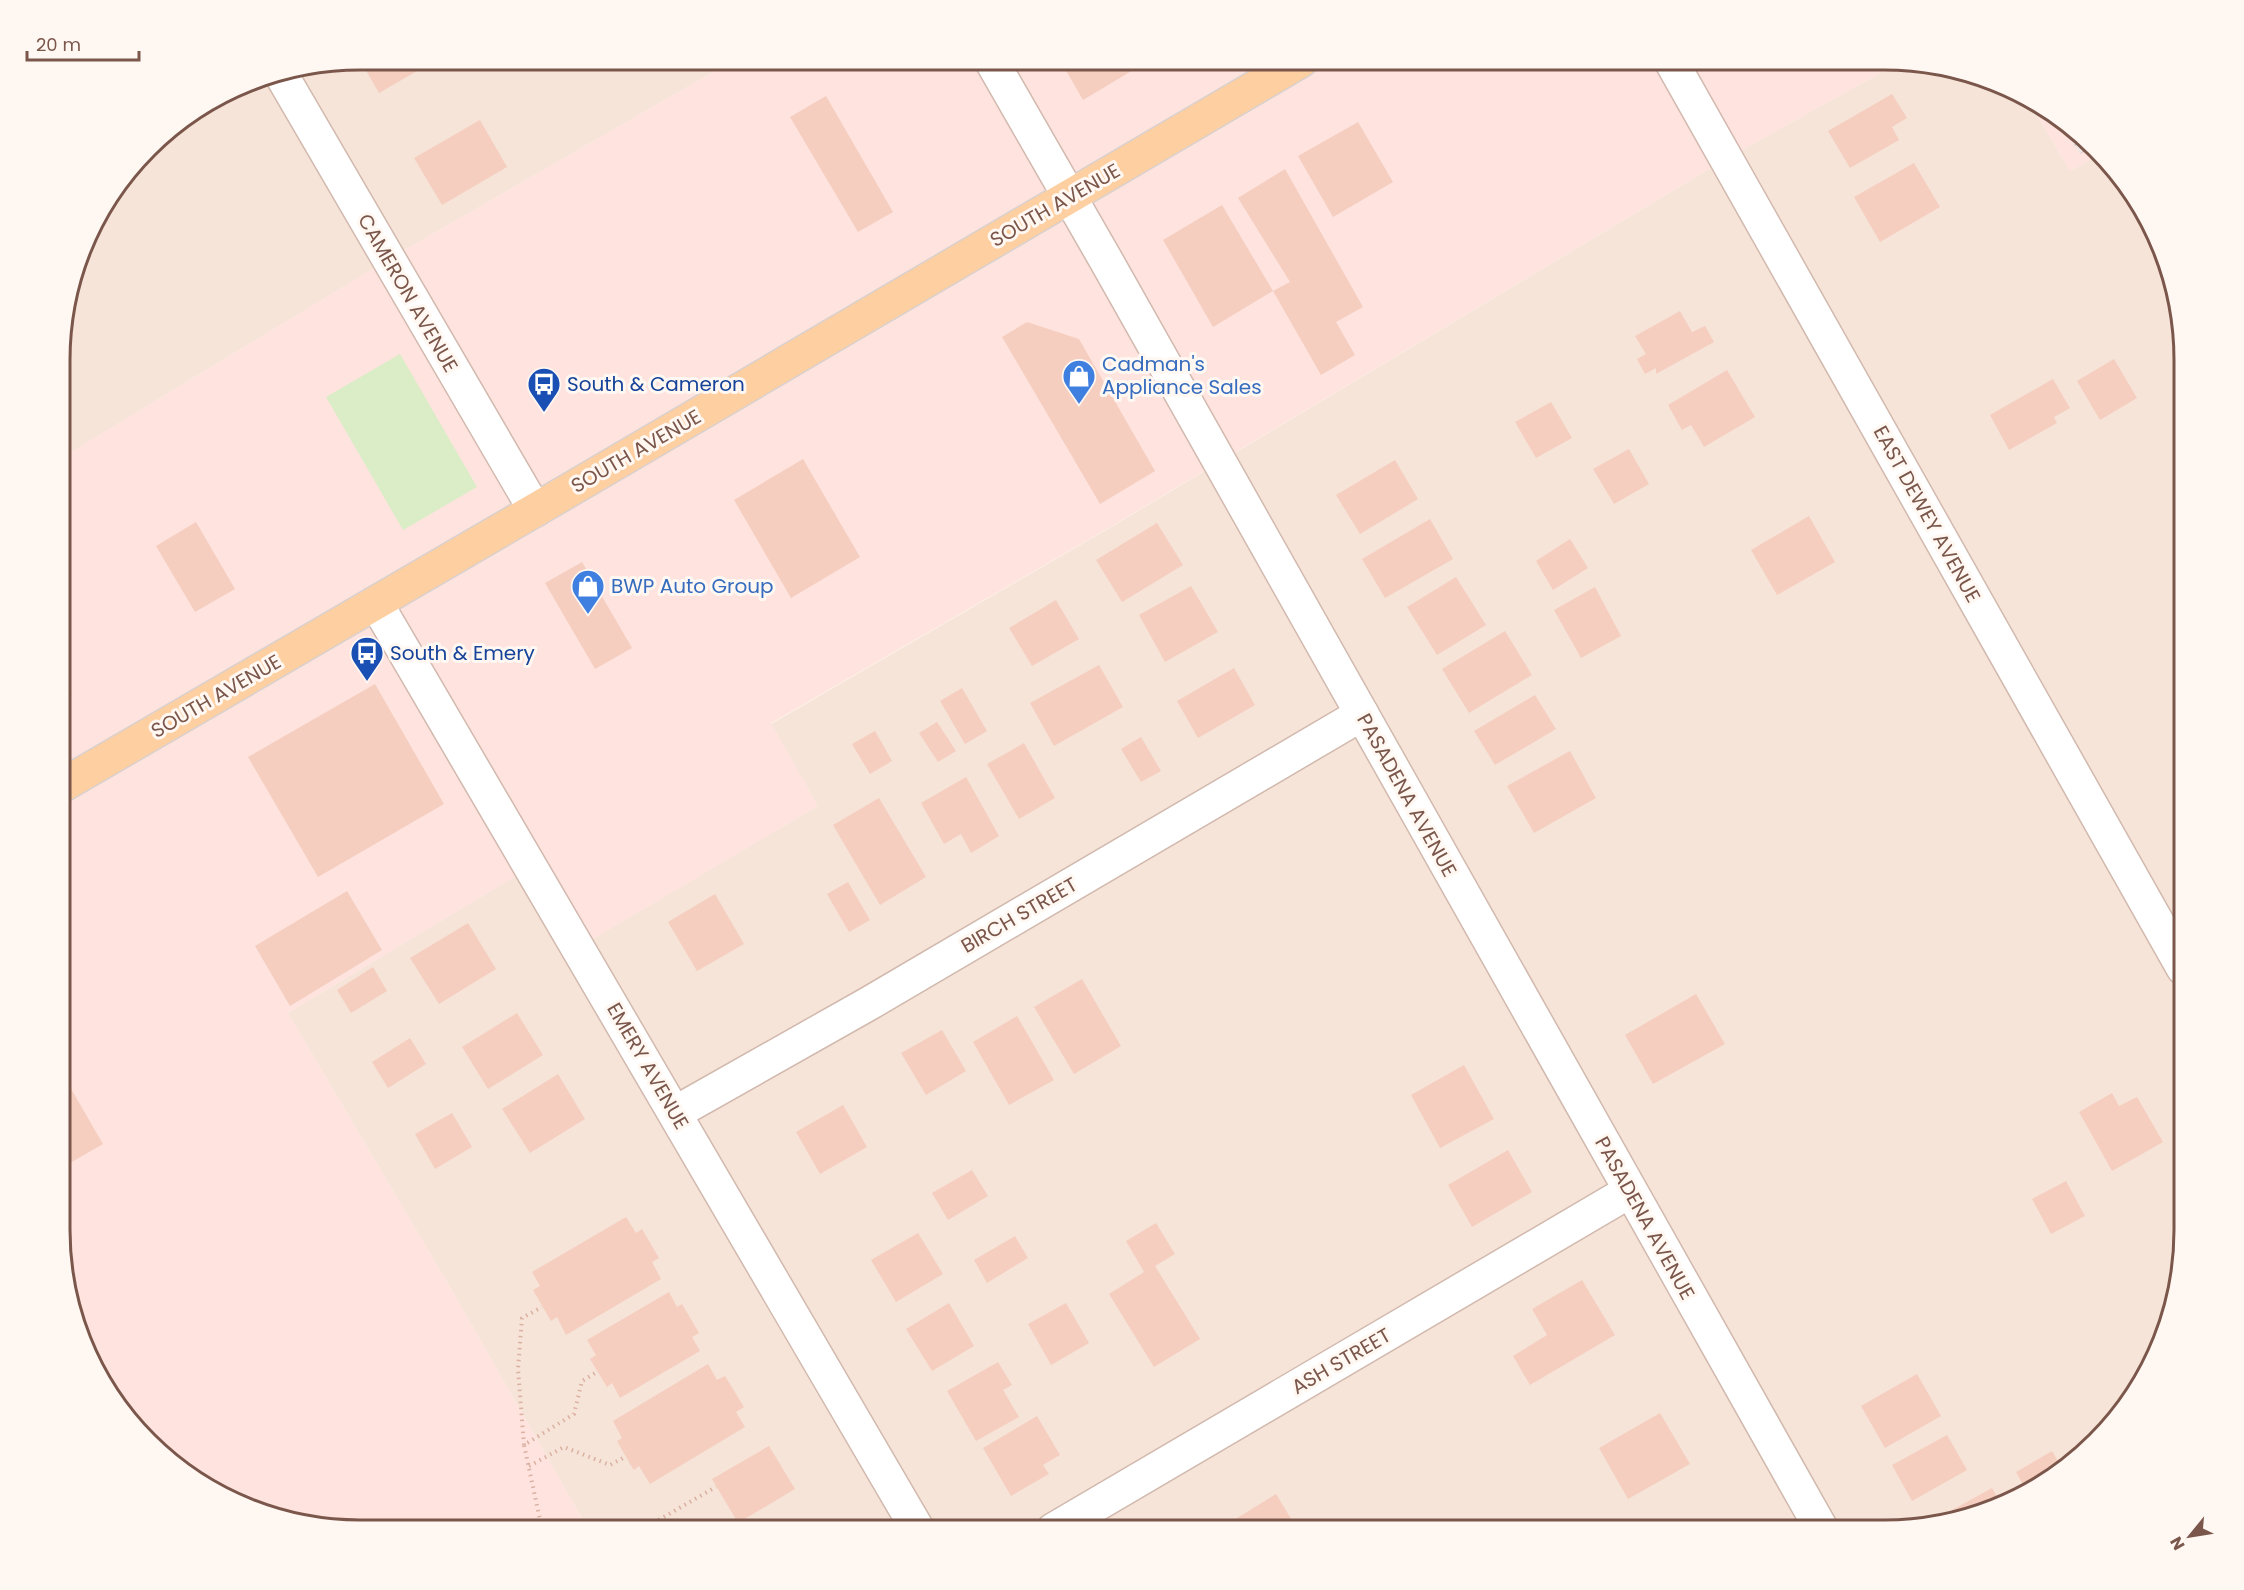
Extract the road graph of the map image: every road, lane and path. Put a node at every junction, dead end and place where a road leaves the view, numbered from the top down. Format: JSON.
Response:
{"nodes":[{"id":1,"x":996,"y":70,"type":"edge"},
{"id":2,"x":1285,"y":70,"type":"edge"},
{"id":3,"x":1676,"y":70,"type":"edge"},
{"id":4,"x":285,"y":80,"type":"edge"},
{"id":5,"x":1070,"y":197,"type":"junction"},
{"id":6,"x":535,"y":510,"type":"junction"},
{"id":7,"x":376,"y":603,"type":"junction"},
{"id":8,"x":1362,"y":714,"type":"junction"},
{"id":9,"x":70,"y":781,"type":"edge"},
{"id":10,"x":2174,"y":952,"type":"edge"},
{"id":11,"x":675,"y":1113,"type":"junction"},
{"id":12,"x":1630,"y":1191,"type":"junction"},
{"id":13,"x":542,"y":1306,"type":"dead end"},
{"id":14,"x":597,"y":1372,"type":"dead end"},
{"id":15,"x":524,"y":1445,"type":"junction"},
{"id":16,"x":626,"y":1457,"type":"dead end"},
{"id":17,"x":529,"y":1466,"type":"junction"},
{"id":18,"x":716,"y":1487,"type":"dead end"},
{"id":19,"x":540,"y":1520,"type":"edge"},
{"id":20,"x":660,"y":1520,"type":"edge"},
{"id":21,"x":912,"y":1520,"type":"edge"},
{"id":22,"x":1070,"y":1520,"type":"edge"},
{"id":23,"x":1816,"y":1520,"type":"edge"}],
"edges":[{"from":1,"to":5,"type":"street","name":"PASADENA AVENUE"},
{"from":2,"to":5,"type":"main road","name":"SOUTH AVENUE"},
{"from":3,"to":10,"type":"street","name":"EAST DEWEY AVENUE"},
{"from":4,"to":6,"type":"street","name":"CAMERON AVENUE"},
{"from":5,"to":6,"type":"main road","name":"SOUTH AVENUE"},
{"from":5,"to":8,"type":"street","name":"PASADENA AVENUE"},
{"from":6,"to":7,"type":"main road","name":"SOUTH AVENUE"},
{"from":7,"to":9,"type":"main road","name":"SOUTH AVENUE"},
{"from":7,"to":11,"type":"street","name":"EMERY AVENUE"},
{"from":8,"to":11,"type":"street","name":"BIRCH STREET"},
{"from":8,"to":12,"type":"street","name":"PASADENA AVENUE"},
{"from":11,"to":21,"type":"street","name":"EMERY AVENUE"},
{"from":12,"to":22,"type":"street","name":"ASH STREET"},
{"from":12,"to":23,"type":"street","name":"PASADENA AVENUE"},
{"from":13,"to":15,"type":"path"},
{"from":14,"to":15,"type":"path"},
{"from":15,"to":17,"type":"path"},
{"from":16,"to":17,"type":"path"},
{"from":17,"to":19,"type":"path"},
{"from":18,"to":20,"type":"path"}]}
